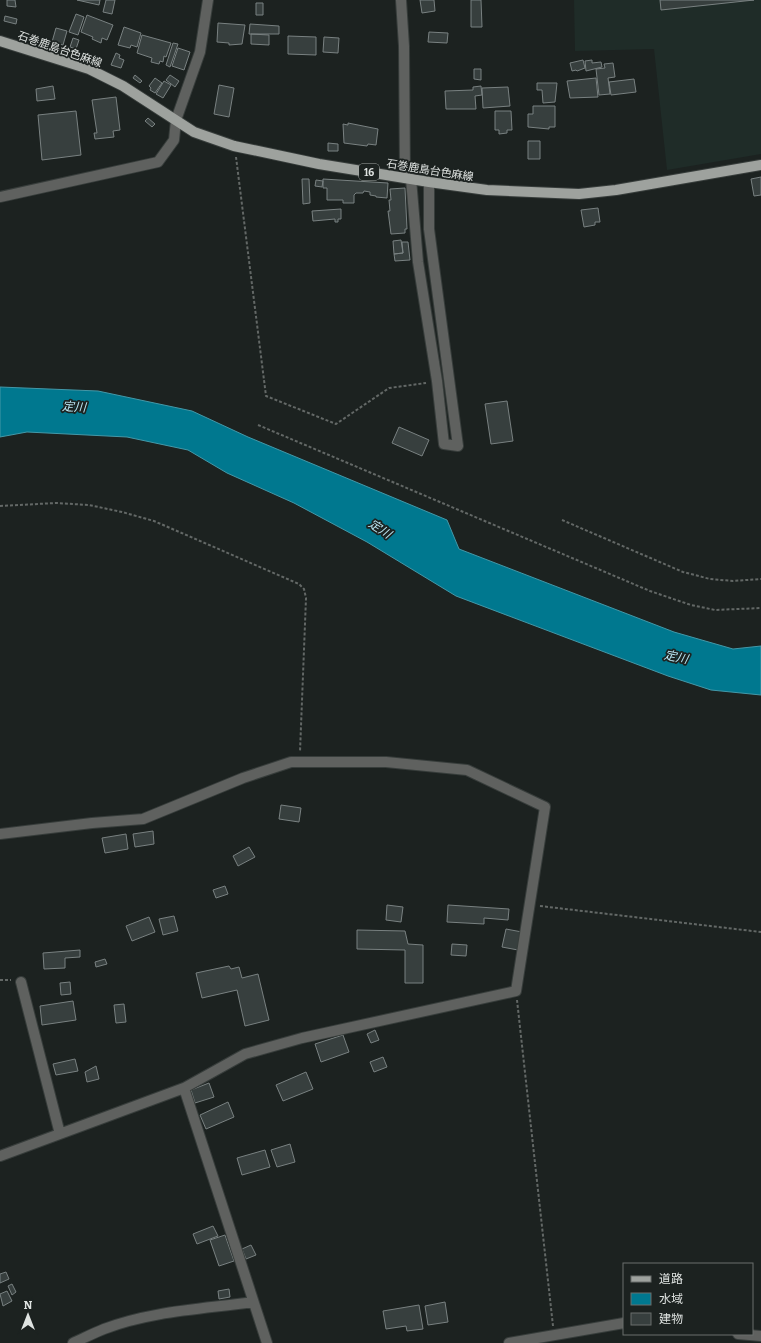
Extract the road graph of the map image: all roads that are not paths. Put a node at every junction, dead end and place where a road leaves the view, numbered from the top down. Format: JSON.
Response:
{"nodes":[{"id":1,"x":208,"y":0,"type":"edge"},
{"id":2,"x":401,"y":0,"type":"edge"},
{"id":3,"x":0,"y":41,"type":"edge"},
{"id":4,"x":176,"y":120,"type":"junction"},
{"id":5,"x":761,"y":165,"type":"edge"},
{"id":6,"x":408,"y":178,"type":"junction"},
{"id":7,"x":429,"y":182,"type":"junction"},
{"id":8,"x":0,"y":197,"type":"edge"},
{"id":9,"x":0,"y":834,"type":"edge"},
{"id":10,"x":21,"y":982,"type":"dead end"},
{"id":11,"x":184,"y":1088,"type":"junction"},
{"id":12,"x":60,"y":1134,"type":"junction"},
{"id":13,"x":0,"y":1156,"type":"edge"},
{"id":14,"x":253,"y":1302,"type":"junction"},
{"id":15,"x":623,"y":1323,"type":"edge"},
{"id":16,"x":750,"y":1335,"type":"edge"},
{"id":17,"x":761,"y":1336,"type":"edge"},
{"id":18,"x":73,"y":1343,"type":"edge"},
{"id":19,"x":267,"y":1343,"type":"edge"},
{"id":20,"x":508,"y":1343,"type":"edge"}],
"edges":[{"from":1,"to":4,"type":"street"},
{"from":2,"to":6,"type":"street"},
{"from":3,"to":4,"type":"main road","name":"石巻鹿島台色麻線","number":"16"},
{"from":4,"to":6,"type":"main road","name":"石巻鹿島台色麻線","number":"16"},
{"from":4,"to":8,"type":"street"},
{"from":5,"to":7,"type":"main road","name":"石巻鹿島台色麻線","number":"16"},
{"from":6,"to":7,"type":"main road","name":"石巻鹿島台色麻線","number":"16"},
{"from":6,"to":7,"type":"street"},
{"from":9,"to":11,"type":"street"},
{"from":10,"to":12,"type":"street"},
{"from":11,"to":12,"type":"street"},
{"from":11,"to":14,"type":"street"},
{"from":12,"to":13,"type":"street"},
{"from":14,"to":18,"type":"street"},
{"from":14,"to":19,"type":"street"},
{"from":15,"to":20,"type":"street"},
{"from":16,"to":17,"type":"street"}]}
